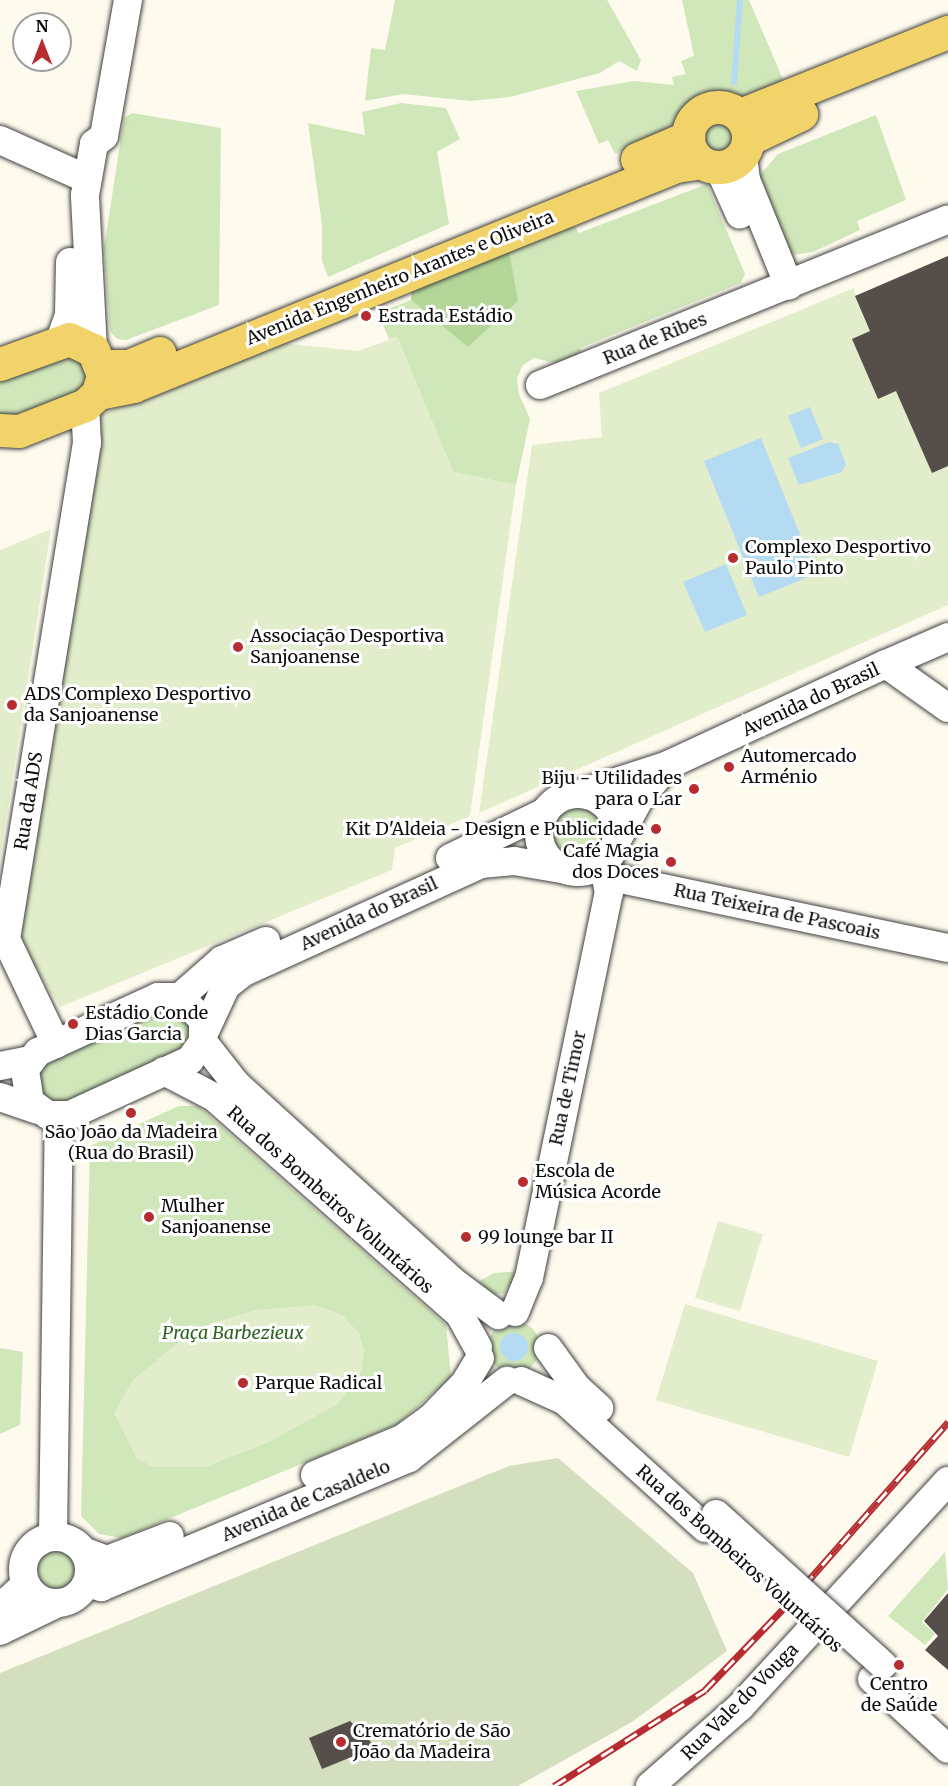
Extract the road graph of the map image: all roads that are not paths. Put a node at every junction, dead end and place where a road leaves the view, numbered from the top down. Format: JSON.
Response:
{"nodes":[{"id":1,"x":112,"y":0,"type":"edge"},
{"id":2,"x":128,"y":0,"type":"edge"},
{"id":3,"x":948,"y":32,"type":"edge"},
{"id":4,"x":948,"y":55,"type":"edge"},
{"id":5,"x":0,"y":140,"type":"edge"},
{"id":6,"x":94,"y":144,"type":"junction"},
{"id":7,"x":723,"y":146,"type":"junction"},
{"id":8,"x":86,"y":187,"type":"junction"},
{"id":9,"x":948,"y":219,"type":"edge"},
{"id":10,"x":779,"y":289,"type":"junction"},
{"id":11,"x":60,"y":340,"type":"junction"},
{"id":12,"x":0,"y":364,"type":"edge"},
{"id":13,"x":95,"y":378,"type":"junction"},
{"id":14,"x":540,"y":385,"type":"dead end"},
{"id":15,"x":0,"y":431,"type":"edge"},
{"id":16,"x":948,"y":638,"type":"edge"},
{"id":17,"x":886,"y":664,"type":"junction"},
{"id":18,"x":948,"y":708,"type":"edge"},
{"id":19,"x":668,"y":765,"type":"junction"},
{"id":20,"x":579,"y":794,"type":"junction"},
{"id":21,"x":545,"y":812,"type":"junction"},
{"id":22,"x":609,"y":860,"type":"junction"},
{"id":23,"x":567,"y":870,"type":"junction"},
{"id":24,"x":948,"y":948,"type":"edge"},
{"id":25,"x":180,"y":997,"type":"junction"},
{"id":26,"x":203,"y":1036,"type":"junction"},
{"id":27,"x":56,"y":1044,"type":"junction"},
{"id":28,"x":30,"y":1060,"type":"junction"},
{"id":29,"x":0,"y":1066,"type":"edge"},
{"id":30,"x":164,"y":1071,"type":"junction"},
{"id":31,"x":0,"y":1097,"type":"edge"},
{"id":32,"x":49,"y":1113,"type":"junction"},
{"id":33,"x":507,"y":1314,"type":"junction"},
{"id":34,"x":548,"y":1348,"type":"junction"},
{"id":35,"x":479,"y":1353,"type":"junction"},
{"id":36,"x":514,"y":1381,"type":"junction"},
{"id":37,"x":948,"y":1481,"type":"edge"},
{"id":38,"x":948,"y":1508,"type":"edge"},
{"id":39,"x":711,"y":1521,"type":"junction"},
{"id":40,"x":53,"y":1536,"type":"junction"},
{"id":41,"x":85,"y":1552,"type":"junction"},
{"id":42,"x":87,"y":1583,"type":"junction"},
{"id":43,"x":26,"y":1584,"type":"junction"},
{"id":44,"x":58,"y":1603,"type":"junction"},
{"id":45,"x":0,"y":1608,"type":"edge"},
{"id":46,"x":0,"y":1631,"type":"edge"},
{"id":47,"x":877,"y":1672,"type":"junction"},
{"id":48,"x":948,"y":1723,"type":"edge"},
{"id":49,"x":948,"y":1749,"type":"edge"},
{"id":50,"x":650,"y":1786,"type":"edge"},
{"id":51,"x":679,"y":1786,"type":"edge"}],
"edges":[{"from":1,"to":6,"type":"street"},
{"from":2,"to":6,"type":"street"},
{"from":3,"to":7,"type":"main road","name":"Avenida Engenheiro Arantes e Oliveira"},
{"from":4,"to":7,"type":"main road","name":"Avenida Engenheiro Arantes e Oliveira"},
{"from":5,"to":8,"type":"street"},
{"from":6,"to":8,"type":"street"},
{"from":7,"to":10,"type":"street"},
{"from":7,"to":13,"type":"main road","name":"Avenida Engenheiro Arantes e Oliveira"},
{"from":8,"to":11,"type":"street"},
{"from":8,"to":13,"type":"street","name":"Rua da ADS"},
{"from":9,"to":10,"type":"street","name":"Rua de Ribes"},
{"from":10,"to":14,"type":"street","name":"Rua de Ribes"},
{"from":11,"to":12,"type":"main road"},
{"from":11,"to":13,"type":"main road"},
{"from":13,"to":15,"type":"main road","name":"Avenida Engenheiro Arantes e Oliveira"},
{"from":13,"to":27,"type":"street","name":"Rua da ADS"},
{"from":16,"to":17,"type":"street"},
{"from":17,"to":18,"type":"street","name":"Avenida do Brasil"},
{"from":17,"to":19,"type":"street","name":"Avenida do Brasil"},
{"from":19,"to":20,"type":"street","name":"Avenida do Brasil"},
{"from":19,"to":22,"type":"street","name":"Avenida do Brasil"},
{"from":20,"to":21,"type":"street","name":"Avenida do Brasil"},
{"from":20,"to":22,"type":"street"},
{"from":21,"to":23,"type":"street"},
{"from":21,"to":25,"type":"street","name":"Avenida do Brasil"},
{"from":22,"to":23,"type":"street","name":"Avenida do Brasil"},
{"from":22,"to":24,"type":"street","name":"Rua Teixeira de Pascoais"},
{"from":22,"to":33,"type":"street","name":"Rua de Timor"},
{"from":23,"to":26,"type":"street","name":"Avenida do Brasil"},
{"from":25,"to":26,"type":"street"},
{"from":25,"to":27,"type":"street"},
{"from":26,"to":30,"type":"street","name":"Avenida do Brasil"},
{"from":26,"to":33,"type":"street","name":"Rua dos Bombeiros Voluntários"},
{"from":27,"to":28,"type":"street"},
{"from":28,"to":29,"type":"street"},
{"from":28,"to":32,"type":"street"},
{"from":30,"to":32,"type":"street","name":"Avenida do Brasil"},
{"from":30,"to":35,"type":"street","name":"Rua dos Bombeiros Voluntários"},
{"from":31,"to":32,"type":"street"},
{"from":32,"to":40,"type":"street"},
{"from":33,"to":34,"type":"street","name":"Rua dos Bombeiros Voluntários"},
{"from":33,"to":35,"type":"street"},
{"from":34,"to":36,"type":"street"},
{"from":34,"to":39,"type":"street","name":"Rua dos Bombeiros Voluntários"},
{"from":35,"to":36,"type":"street","name":"Rua dos Bombeiros Voluntários"},
{"from":35,"to":41,"type":"street","name":"Avenida de Casaldelo"},
{"from":36,"to":39,"type":"street","name":"Rua dos Bombeiros Voluntários"},
{"from":36,"to":42,"type":"street","name":"Avenida de Casaldelo"},
{"from":37,"to":50,"type":"street","name":"Rua Vale do Vouga"},
{"from":38,"to":51,"type":"street","name":"Rua Vale do Vouga"},
{"from":39,"to":47,"type":"street","name":"Rua dos Bombeiros Voluntários"},
{"from":40,"to":41,"type":"street","name":"Avenida de Casaldelo"},
{"from":40,"to":43,"type":"street"},
{"from":41,"to":42,"type":"street"},
{"from":42,"to":44,"type":"street"},
{"from":43,"to":44,"type":"street"},
{"from":43,"to":45,"type":"street"},
{"from":44,"to":46,"type":"street"},
{"from":47,"to":48,"type":"street","name":"Rua dos Bombeiros Voluntários"},
{"from":47,"to":49,"type":"street","name":"Rua dos Bombeiros Voluntários"}]}
